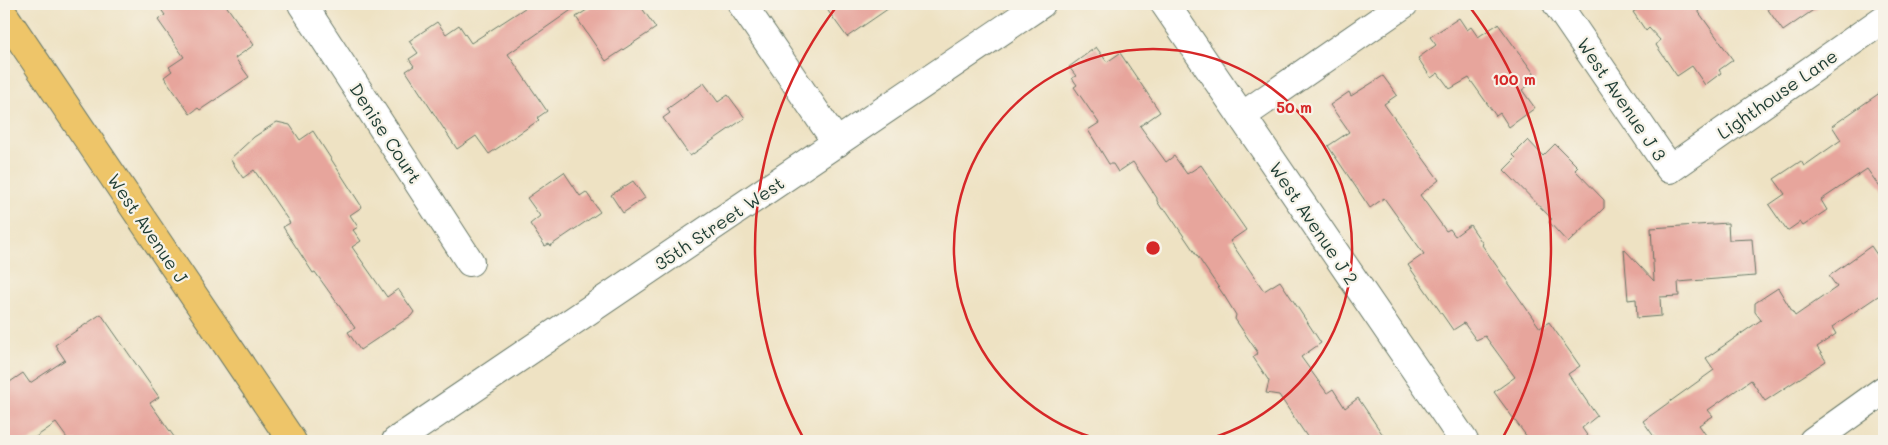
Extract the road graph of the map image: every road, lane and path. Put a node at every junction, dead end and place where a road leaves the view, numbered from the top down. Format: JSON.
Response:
{"nodes":[{"id":1,"x":302,"y":4,"type":"edge"},
{"id":2,"x":742,"y":4,"type":"edge"},
{"id":3,"x":1041,"y":4,"type":"edge"},
{"id":4,"x":1165,"y":4,"type":"edge"},
{"id":5,"x":1404,"y":4,"type":"edge"},
{"id":6,"x":1557,"y":4,"type":"edge"},
{"id":7,"x":4,"y":15,"type":"edge"},
{"id":8,"x":1884,"y":19,"type":"edge"},
{"id":9,"x":1242,"y":116,"type":"junction"},
{"id":10,"x":837,"y":143,"type":"junction"},
{"id":11,"x":1670,"y":169,"type":"joint"},
{"id":12,"x":470,"y":262,"type":"dead end"},
{"id":13,"x":1884,"y":390,"type":"edge"},
{"id":14,"x":292,"y":441,"type":"edge"},
{"id":15,"x":396,"y":441,"type":"edge"},
{"id":16,"x":1464,"y":441,"type":"edge"},
{"id":17,"x":1813,"y":441,"type":"edge"}],
"edges":[{"from":1,"to":12,"type":"street","name":"Denise Court"},
{"from":2,"to":10,"type":"street"},
{"from":3,"to":10,"type":"street","name":"35th Street West"},
{"from":4,"to":9,"type":"street","name":"West Avenue J 2"},
{"from":5,"to":9,"type":"street"},
{"from":6,"to":11,"type":"street","name":"West Avenue J 3"},
{"from":7,"to":14,"type":"main road","name":"West Avenue J"},
{"from":8,"to":11,"type":"street","name":"Lighthouse Lane"},
{"from":9,"to":16,"type":"street","name":"West Avenue J 2"},
{"from":10,"to":15,"type":"street","name":"35th Street West"},
{"from":13,"to":17,"type":"street"}]}
